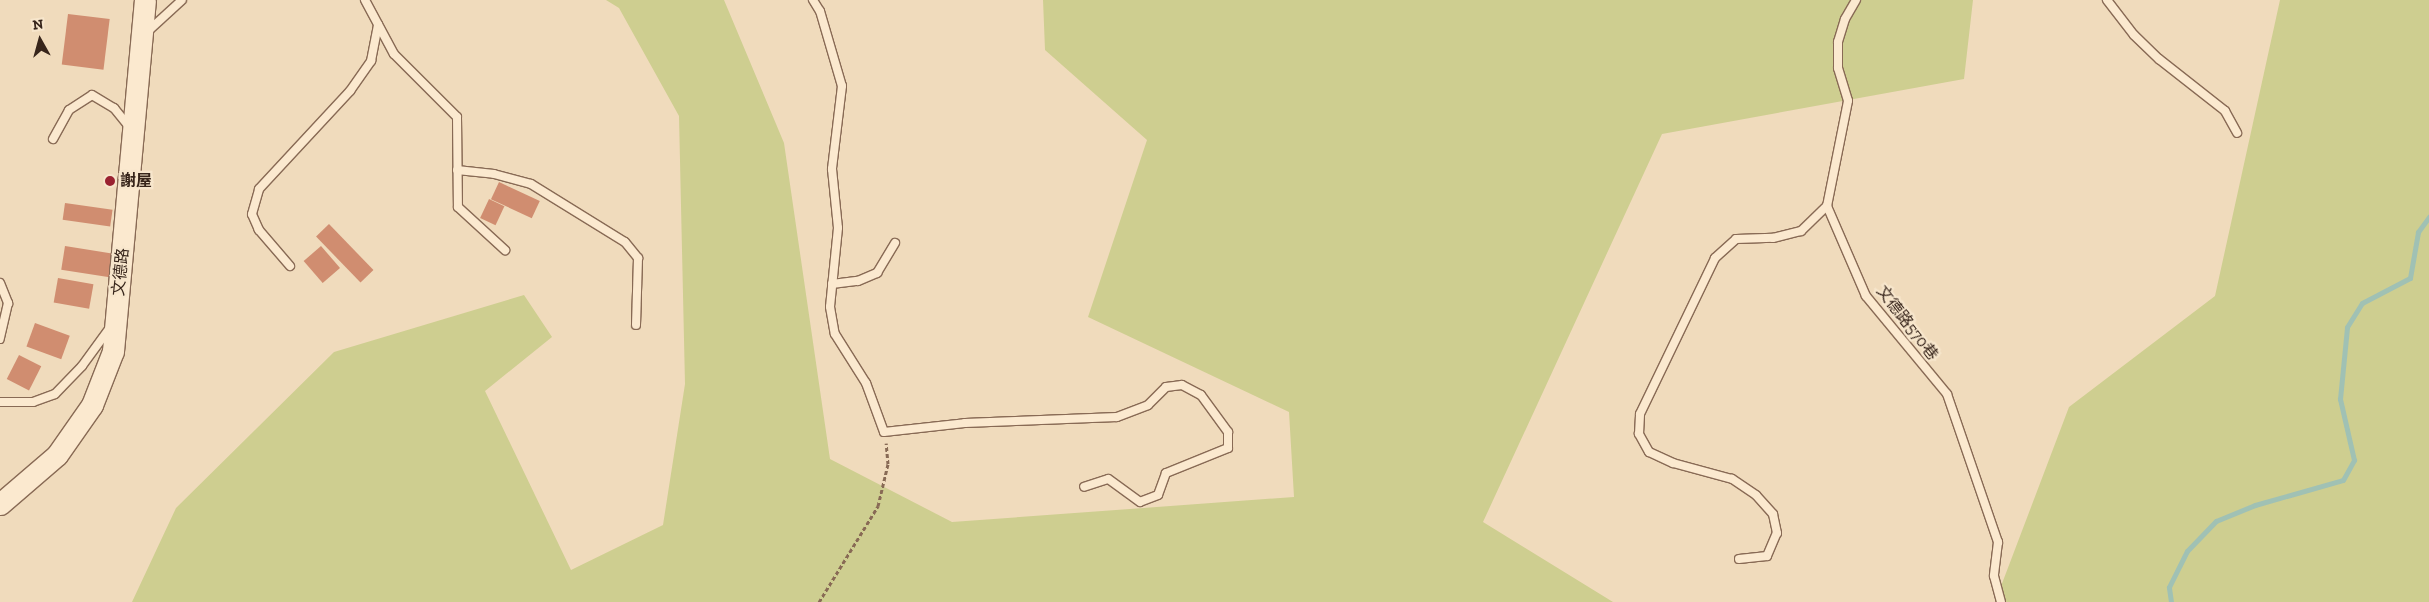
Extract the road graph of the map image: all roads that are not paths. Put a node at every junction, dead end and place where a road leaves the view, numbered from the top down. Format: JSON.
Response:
{"nodes":[{"id":1,"x":145,"y":0,"type":"edge"},
{"id":2,"x":182,"y":0,"type":"edge"},
{"id":3,"x":365,"y":0,"type":"edge"},
{"id":4,"x":813,"y":0,"type":"edge"},
{"id":5,"x":1856,"y":0,"type":"edge"},
{"id":6,"x":2107,"y":0,"type":"edge"},
{"id":7,"x":378,"y":25,"type":"junction"},
{"id":8,"x":142,"y":37,"type":"junction"},
{"id":9,"x":2237,"y":133,"type":"dead end"},
{"id":10,"x":134,"y":134,"type":"junction"},
{"id":11,"x":54,"y":139,"type":"dead end"},
{"id":12,"x":457,"y":170,"type":"junction"},
{"id":13,"x":1827,"y":206,"type":"junction"},
{"id":14,"x":895,"y":243,"type":"dead end"},
{"id":15,"x":505,"y":250,"type":"dead end"},
{"id":16,"x":290,"y":266,"type":"dead end"},
{"id":17,"x":0,"y":283,"type":"edge"},
{"id":18,"x":832,"y":284,"type":"junction"},
{"id":19,"x":116,"y":319,"type":"junction"},
{"id":20,"x":636,"y":325,"type":"dead end"},
{"id":21,"x":0,"y":339,"type":"edge"},
{"id":22,"x":0,"y":402,"type":"edge"},
{"id":23,"x":1084,"y":487,"type":"dead end"},
{"id":24,"x":0,"y":504,"type":"edge"},
{"id":25,"x":1739,"y":559,"type":"dead end"},
{"id":26,"x":2001,"y":602,"type":"edge"}],
"edges":[{"from":1,"to":8,"type":"main road","name":"文德路"},
{"from":2,"to":8,"type":"lane"},
{"from":3,"to":7,"type":"lane"},
{"from":4,"to":18,"type":"lane"},
{"from":5,"to":13,"type":"lane"},
{"from":6,"to":9,"type":"lane"},
{"from":7,"to":12,"type":"lane"},
{"from":7,"to":16,"type":"lane"},
{"from":8,"to":10,"type":"main road","name":"文德路"},
{"from":10,"to":11,"type":"lane"},
{"from":10,"to":19,"type":"main road","name":"文德路"},
{"from":12,"to":15,"type":"lane"},
{"from":12,"to":20,"type":"lane"},
{"from":13,"to":25,"type":"lane"},
{"from":13,"to":26,"type":"lane","name":"文德路570巷"},
{"from":14,"to":18,"type":"lane"},
{"from":17,"to":21,"type":"lane"},
{"from":18,"to":23,"type":"lane"},
{"from":19,"to":22,"type":"lane"},
{"from":19,"to":24,"type":"main road","name":"文德路"}]}
